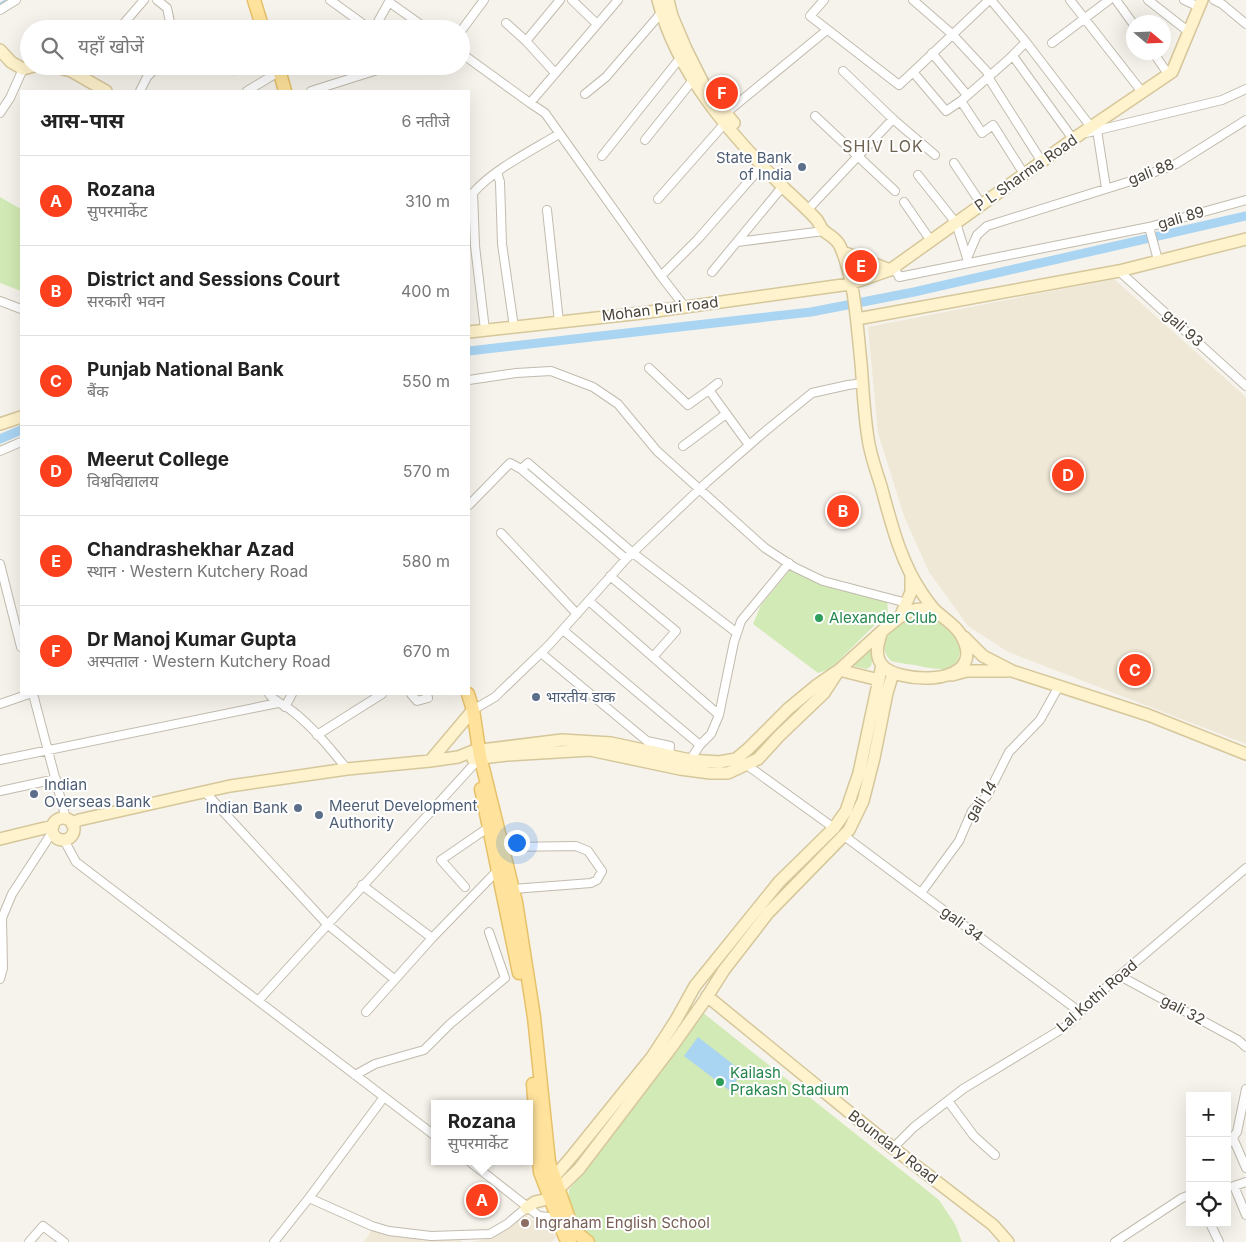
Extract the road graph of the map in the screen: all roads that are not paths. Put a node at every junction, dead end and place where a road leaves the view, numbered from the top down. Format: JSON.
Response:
{"nodes":[{"id":1,"x":16,"y":0,"type":"edge"},
{"id":2,"x":144,"y":0,"type":"edge"},
{"id":3,"x":157,"y":0,"type":"edge"},
{"id":4,"x":254,"y":0,"type":"edge"},
{"id":5,"x":259,"y":0,"type":"edge"},
{"id":6,"x":330,"y":0,"type":"edge"},
{"id":7,"x":484,"y":0,"type":"edge"},
{"id":8,"x":560,"y":0,"type":"edge"},
{"id":9,"x":572,"y":0,"type":"edge"},
{"id":10,"x":618,"y":0,"type":"edge"},
{"id":11,"x":658,"y":0,"type":"edge"},
{"id":12,"x":668,"y":0,"type":"edge"},
{"id":13,"x":824,"y":0,"type":"edge"},
{"id":14,"x":913,"y":0,"type":"edge"},
{"id":15,"x":990,"y":0,"type":"edge"},
{"id":16,"x":1070,"y":0,"type":"edge"},
{"id":17,"x":1109,"y":0,"type":"edge"},
{"id":18,"x":1116,"y":0,"type":"edge"},
{"id":19,"x":1148,"y":0,"type":"edge"},
{"id":20,"x":1184,"y":0,"type":"edge"},
{"id":21,"x":1214,"y":0,"type":"edge"},
{"id":22,"x":390,"y":1,"type":"edge"},
{"id":23,"x":1201,"y":3,"type":"edge"},
{"id":24,"x":0,"y":10,"type":"edge"},
{"id":25,"x":661,"y":13,"type":"junction"},
{"id":26,"x":1126,"y":15,"type":"edge"},
{"id":27,"x":1085,"y":18,"type":"junction"},
{"id":28,"x":127,"y":20,"type":"edge"},
{"id":29,"x":170,"y":20,"type":"edge"},
{"id":30,"x":260,"y":20,"type":"edge"},
{"id":31,"x":265,"y":20,"type":"edge"},
{"id":32,"x":358,"y":20,"type":"edge"},
{"id":33,"x":379,"y":20,"type":"edge"},
{"id":34,"x":415,"y":20,"type":"edge"},
{"id":35,"x":470,"y":20,"type":"edge"},
{"id":36,"x":506,"y":23,"type":"dead end"},
{"id":37,"x":597,"y":24,"type":"junction"},
{"id":38,"x":1246,"y":24,"type":"edge"},
{"id":39,"x":827,"y":30,"type":"junction"},
{"id":40,"x":1188,"y":32,"type":"junction"},
{"id":41,"x":952,"y":34,"type":"junction"},
{"id":42,"x":526,"y":41,"type":"junction"},
{"id":43,"x":1026,"y":42,"type":"junction"},
{"id":44,"x":1052,"y":43,"type":"dead end"},
{"id":45,"x":0,"y":50,"type":"edge"},
{"id":46,"x":932,"y":53,"type":"junction"},
{"id":47,"x":1013,"y":56,"type":"junction"},
{"id":48,"x":680,"y":58,"type":"junction"},
{"id":49,"x":470,"y":60,"type":"edge"},
{"id":50,"x":1158,"y":60,"type":"edge"},
{"id":51,"x":20,"y":65,"type":"edge"},
{"id":52,"x":843,"y":71,"type":"dead end"},
{"id":53,"x":913,"y":72,"type":"junction"},
{"id":54,"x":555,"y":74,"type":"junction"},
{"id":55,"x":1168,"y":74,"type":"junction"},
{"id":56,"x":25,"y":75,"type":"edge"},
{"id":57,"x":77,"y":75,"type":"edge"},
{"id":58,"x":149,"y":75,"type":"edge"},
{"id":59,"x":268,"y":75,"type":"edge"},
{"id":60,"x":277,"y":75,"type":"edge"},
{"id":61,"x":278,"y":75,"type":"edge"},
{"id":62,"x":362,"y":75,"type":"edge"},
{"id":63,"x":989,"y":76,"type":"junction"},
{"id":64,"x":80,"y":77,"type":"joint"},
{"id":65,"x":693,"y":80,"type":"junction"},
{"id":66,"x":104,"y":90,"type":"edge"},
{"id":67,"x":140,"y":90,"type":"edge"},
{"id":68,"x":248,"y":90,"type":"edge"},
{"id":69,"x":280,"y":90,"type":"edge"},
{"id":70,"x":285,"y":90,"type":"edge"},
{"id":71,"x":314,"y":90,"type":"edge"},
{"id":72,"x":1246,"y":90,"type":"edge"},
{"id":73,"x":1142,"y":92,"type":"junction"},
{"id":74,"x":585,"y":94,"type":"dead end"},
{"id":75,"x":967,"y":95,"type":"junction"},
{"id":76,"x":960,"y":102,"type":"junction"},
{"id":77,"x":530,"y":103,"type":"junction"},
{"id":78,"x":0,"y":113,"type":"edge"},
{"id":79,"x":815,"y":116,"type":"dead end"},
{"id":80,"x":725,"y":118,"type":"junction"},
{"id":81,"x":893,"y":119,"type":"junction"},
{"id":82,"x":1246,"y":120,"type":"edge"},
{"id":83,"x":1094,"y":129,"type":"junction"},
{"id":84,"x":559,"y":134,"type":"junction"},
{"id":85,"x":1076,"y":137,"type":"junction"},
{"id":86,"x":645,"y":140,"type":"dead end"},
{"id":87,"x":935,"y":155,"type":"dead end"},
{"id":88,"x":602,"y":156,"type":"dead end"},
{"id":89,"x":858,"y":156,"type":"junction"},
{"id":90,"x":1042,"y":162,"type":"junction"},
{"id":91,"x":954,"y":163,"type":"dead end"},
{"id":92,"x":762,"y":166,"type":"junction"},
{"id":93,"x":498,"y":172,"type":"junction"},
{"id":94,"x":1024,"y":174,"type":"junction"},
{"id":95,"x":918,"y":175,"type":"dead end"},
{"id":96,"x":783,"y":186,"type":"junction"},
{"id":97,"x":1106,"y":188,"type":"junction"},
{"id":98,"x":895,"y":191,"type":"dead end"},
{"id":99,"x":471,"y":194,"type":"edge"},
{"id":100,"x":658,"y":199,"type":"dead end"},
{"id":101,"x":1246,"y":200,"type":"edge"},
{"id":102,"x":904,"y":202,"type":"dead end"},
{"id":103,"x":812,"y":205,"type":"junction"},
{"id":104,"x":982,"y":205,"type":"junction"},
{"id":105,"x":547,"y":210,"type":"dead end"},
{"id":106,"x":956,"y":223,"type":"junction"},
{"id":107,"x":1149,"y":227,"type":"junction"},
{"id":108,"x":829,"y":234,"type":"junction"},
{"id":109,"x":1246,"y":239,"type":"edge"},
{"id":110,"x":931,"y":241,"type":"junction"},
{"id":111,"x":737,"y":242,"type":"junction"},
{"id":112,"x":842,"y":252,"type":"junction"},
{"id":113,"x":1158,"y":260,"type":"junction"},
{"id":114,"x":892,"y":269,"type":"junction"},
{"id":115,"x":1119,"y":271,"type":"junction"},
{"id":116,"x":712,"y":272,"type":"dead end"},
{"id":117,"x":661,"y":276,"type":"junction"},
{"id":118,"x":850,"y":284,"type":"junction"},
{"id":119,"x":0,"y":301,"type":"edge"},
{"id":120,"x":685,"y":307,"type":"junction"},
{"id":121,"x":20,"y":308,"type":"edge"},
{"id":122,"x":856,"y":315,"type":"junction"},
{"id":123,"x":559,"y":322,"type":"junction"},
{"id":124,"x":514,"y":327,"type":"junction"},
{"id":125,"x":485,"y":330,"type":"junction"},
{"id":126,"x":470,"y":332,"type":"edge"},
{"id":127,"x":649,"y":368,"type":"dead end"},
{"id":128,"x":470,"y":380,"type":"edge"},
{"id":129,"x":718,"y":383,"type":"dead end"},
{"id":130,"x":863,"y":383,"type":"junction"},
{"id":131,"x":1246,"y":386,"type":"edge"},
{"id":132,"x":709,"y":390,"type":"junction"},
{"id":133,"x":726,"y":414,"type":"junction"},
{"id":134,"x":20,"y":417,"type":"edge"},
{"id":135,"x":0,"y":424,"type":"edge"},
{"id":136,"x":20,"y":442,"type":"edge"},
{"id":137,"x":749,"y":445,"type":"junction"},
{"id":138,"x":683,"y":446,"type":"dead end"},
{"id":139,"x":0,"y":452,"type":"edge"},
{"id":140,"x":521,"y":469,"type":"junction"},
{"id":141,"x":699,"y":489,"type":"junction"},
{"id":142,"x":470,"y":504,"type":"edge"},
{"id":143,"x":501,"y":533,"type":"dead end"},
{"id":144,"x":633,"y":553,"type":"junction"},
{"id":145,"x":626,"y":560,"type":"junction"},
{"id":146,"x":0,"y":564,"type":"edge"},
{"id":147,"x":789,"y":564,"type":"junction"},
{"id":148,"x":610,"y":576,"type":"junction"},
{"id":149,"x":911,"y":577,"type":"junction"},
{"id":150,"x":589,"y":600,"type":"junction"},
{"id":151,"x":907,"y":603,"type":"junction"},
{"id":152,"x":938,"y":613,"type":"junction"},
{"id":153,"x":576,"y":614,"type":"junction"},
{"id":154,"x":900,"y":617,"type":"junction"},
{"id":155,"x":562,"y":630,"type":"junction"},
{"id":156,"x":882,"y":631,"type":"junction"},
{"id":157,"x":737,"y":633,"type":"junction"},
{"id":158,"x":960,"y":633,"type":"junction"},
{"id":159,"x":20,"y":643,"type":"edge"},
{"id":160,"x":541,"y":653,"type":"junction"},
{"id":161,"x":653,"y":657,"type":"junction"},
{"id":162,"x":882,"y":665,"type":"junction"},
{"id":163,"x":839,"y":670,"type":"junction"},
{"id":164,"x":1012,"y":671,"type":"junction"},
{"id":165,"x":893,"y":672,"type":"junction"},
{"id":166,"x":950,"y":675,"type":"junction"},
{"id":167,"x":879,"y":680,"type":"junction"},
{"id":168,"x":1059,"y":686,"type":"junction"},
{"id":169,"x":26,"y":695,"type":"edge"},
{"id":170,"x":33,"y":695,"type":"edge"},
{"id":171,"x":270,"y":695,"type":"edge"},
{"id":172,"x":291,"y":695,"type":"edge"},
{"id":173,"x":380,"y":695,"type":"edge"},
{"id":174,"x":412,"y":695,"type":"edge"},
{"id":175,"x":427,"y":695,"type":"edge"},
{"id":176,"x":461,"y":695,"type":"edge"},
{"id":177,"x":468,"y":695,"type":"edge"},
{"id":178,"x":0,"y":704,"type":"edge"},
{"id":179,"x":282,"y":705,"type":"junction"},
{"id":180,"x":470,"y":713,"type":"junction"},
{"id":181,"x":719,"y":715,"type":"junction"},
{"id":182,"x":317,"y":736,"type":"junction"},
{"id":183,"x":700,"y":745,"type":"junction"},
{"id":184,"x":48,"y":751,"type":"junction"},
{"id":185,"x":1246,"y":754,"type":"edge"},
{"id":186,"x":477,"y":756,"type":"junction"},
{"id":187,"x":669,"y":756,"type":"junction"},
{"id":188,"x":0,"y":760,"type":"edge"},
{"id":189,"x":690,"y":760,"type":"junction"},
{"id":190,"x":430,"y":761,"type":"junction"},
{"id":191,"x":741,"y":762,"type":"junction"},
{"id":192,"x":347,"y":769,"type":"junction"},
{"id":193,"x":56,"y":779,"type":"junction"},
{"id":194,"x":0,"y":792,"type":"edge"},
{"id":195,"x":205,"y":792,"type":"junction"},
{"id":196,"x":69,"y":822,"type":"junction"},
{"id":197,"x":489,"y":828,"type":"junction"},
{"id":198,"x":53,"y":829,"type":"junction"},
{"id":199,"x":838,"y":831,"type":"junction"},
{"id":200,"x":0,"y":839,"type":"edge"},
{"id":201,"x":64,"y":840,"type":"junction"},
{"id":202,"x":504,"y":847,"type":"junction"},
{"id":203,"x":1246,"y":868,"type":"edge"},
{"id":204,"x":498,"y":870,"type":"junction"},
{"id":205,"x":362,"y":885,"type":"junction"},
{"id":206,"x":465,"y":887,"type":"dead end"},
{"id":207,"x":513,"y":889,"type":"junction"},
{"id":208,"x":921,"y":893,"type":"junction"},
{"id":209,"x":327,"y":924,"type":"junction"},
{"id":210,"x":489,"y":932,"type":"dead end"},
{"id":211,"x":432,"y":938,"type":"junction"},
{"id":212,"x":518,"y":966,"type":"junction"},
{"id":213,"x":1120,"y":976,"type":"junction"},
{"id":214,"x":505,"y":978,"type":"junction"},
{"id":215,"x":0,"y":979,"type":"edge"},
{"id":216,"x":394,"y":979,"type":"junction"},
{"id":217,"x":707,"y":996,"type":"junction"},
{"id":218,"x":258,"y":1001,"type":"junction"},
{"id":219,"x":366,"y":1012,"type":"dead end"},
{"id":220,"x":1080,"y":1012,"type":"junction"},
{"id":221,"x":1246,"y":1047,"type":"edge"},
{"id":222,"x":355,"y":1075,"type":"junction"},
{"id":223,"x":1246,"y":1089,"type":"edge"},
{"id":224,"x":384,"y":1097,"type":"junction"},
{"id":225,"x":948,"y":1101,"type":"junction"},
{"id":226,"x":431,"y":1133,"type":"edge"},
{"id":227,"x":1233,"y":1138,"type":"junction"},
{"id":228,"x":1231,"y":1140,"type":"edge"},
{"id":229,"x":893,"y":1148,"type":"junction"},
{"id":230,"x":995,"y":1155,"type":"dead end"},
{"id":231,"x":474,"y":1165,"type":"edge"},
{"id":232,"x":1246,"y":1168,"type":"edge"},
{"id":233,"x":554,"y":1177,"type":"junction"},
{"id":234,"x":1246,"y":1182,"type":"edge"},
{"id":235,"x":551,"y":1191,"type":"junction"},
{"id":236,"x":1186,"y":1196,"type":"edge"},
{"id":237,"x":309,"y":1198,"type":"junction"},
{"id":238,"x":530,"y":1205,"type":"junction"},
{"id":239,"x":1246,"y":1215,"type":"edge"},
{"id":240,"x":557,"y":1218,"type":"junction"},
{"id":241,"x":1212,"y":1227,"type":"edge"},
{"id":242,"x":567,"y":1238,"type":"edge"},
{"id":243,"x":29,"y":1242,"type":"edge"},
{"id":244,"x":63,"y":1242,"type":"edge"},
{"id":245,"x":274,"y":1242,"type":"edge"},
{"id":246,"x":588,"y":1242,"type":"edge"},
{"id":247,"x":1008,"y":1242,"type":"edge"},
{"id":248,"x":1115,"y":1242,"type":"edge"},
{"id":249,"x":1219,"y":1242,"type":"edge"}],
"edges":[{"from":1,"to":24,"type":"street"},
{"from":2,"to":28,"type":"street"},
{"from":3,"to":29,"type":"street"},
{"from":4,"to":30,"type":"main road"},
{"from":5,"to":31,"type":"main road"},
{"from":6,"to":32,"type":"street"},
{"from":7,"to":35,"type":"street"},
{"from":8,"to":42,"type":"street"},
{"from":9,"to":37,"type":"street"},
{"from":10,"to":37,"type":"street"},
{"from":11,"to":25,"type":"street"},
{"from":12,"to":80,"type":"street"},
{"from":13,"to":39,"type":"street"},
{"from":14,"to":41,"type":"street"},
{"from":15,"to":41,"type":"street"},
{"from":15,"to":43,"type":"street"},
{"from":16,"to":27,"type":"street"},
{"from":17,"to":27,"type":"street"},
{"from":18,"to":26,"type":"street"},
{"from":19,"to":40,"type":"street"},
{"from":20,"to":23,"type":"street"},
{"from":21,"to":38,"type":"street"},
{"from":22,"to":33,"type":"street"},
{"from":22,"to":34,"type":"street"},
{"from":23,"to":40,"type":"street"},
{"from":25,"to":48,"type":"street"},
{"from":25,"to":74,"type":"street"},
{"from":27,"to":44,"type":"street"},
{"from":27,"to":73,"type":"street"},
{"from":36,"to":42,"type":"street"},
{"from":37,"to":54,"type":"street"},
{"from":39,"to":53,"type":"street"},
{"from":39,"to":80,"type":"street"},
{"from":40,"to":55,"type":"street"},
{"from":41,"to":46,"type":"street"},
{"from":41,"to":63,"type":"street"},
{"from":42,"to":54,"type":"street"},
{"from":43,"to":47,"type":"street"},
{"from":43,"to":83,"type":"street"},
{"from":45,"to":51,"type":"street"},
{"from":46,"to":53,"type":"street"},
{"from":46,"to":75,"type":"street"},
{"from":47,"to":63,"type":"street"},
{"from":47,"to":85,"type":"street"},
{"from":48,"to":65,"type":"street"},
{"from":48,"to":88,"type":"street"},
{"from":49,"to":77,"type":"street"},
{"from":50,"to":55,"type":"street"},
{"from":52,"to":81,"type":"street"},
{"from":53,"to":76,"type":"street"},
{"from":54,"to":77,"type":"street"},
{"from":55,"to":73,"type":"street","name":"P L Sharma Road"},
{"from":56,"to":78,"type":"street"},
{"from":57,"to":64,"type":"street"},
{"from":58,"to":67,"type":"street"},
{"from":59,"to":68,"type":"street"},
{"from":60,"to":69,"type":"main road"},
{"from":61,"to":70,"type":"main road"},
{"from":62,"to":71,"type":"street"},
{"from":63,"to":75,"type":"street"},
{"from":63,"to":90,"type":"street"},
{"from":64,"to":66,"type":"street"},
{"from":65,"to":80,"type":"street"},
{"from":65,"to":86,"type":"street"},
{"from":72,"to":83,"type":"street","name":"P L Sharma Road"},
{"from":73,"to":83,"type":"street","name":"P L Sharma Road"},
{"from":75,"to":76,"type":"street"},
{"from":76,"to":94,"type":"street"},
{"from":77,"to":84,"type":"street"},
{"from":79,"to":89,"type":"street"},
{"from":80,"to":92,"type":"street"},
{"from":80,"to":100,"type":"street"},
{"from":80,"to":103,"type":"street"},
{"from":81,"to":87,"type":"street"},
{"from":81,"to":89,"type":"street"},
{"from":82,"to":97,"type":"street","name":"gali 88"},
{"from":83,"to":85,"type":"street","name":"P L Sharma Road"},
{"from":83,"to":97,"type":"street"},
{"from":84,"to":93,"type":"street"},
{"from":84,"to":117,"type":"street"},
{"from":85,"to":90,"type":"street","name":"P L Sharma Road"},
{"from":89,"to":98,"type":"street"},
{"from":89,"to":103,"type":"street"},
{"from":90,"to":94,"type":"street","name":"P L Sharma Road"},
{"from":91,"to":104,"type":"street"},
{"from":92,"to":96,"type":"street"},
{"from":92,"to":117,"type":"street"},
{"from":93,"to":99,"type":"street"},
{"from":93,"to":124,"type":"street"},
{"from":94,"to":104,"type":"street","name":"P L Sharma Road"},
{"from":95,"to":106,"type":"street"},
{"from":96,"to":108,"type":"street"},
{"from":96,"to":111,"type":"street"},
{"from":97,"to":106,"type":"street","name":"gali 88"},
{"from":99,"to":125,"type":"street"},
{"from":101,"to":107,"type":"street","name":"gali 89"},
{"from":102,"to":110,"type":"street"},
{"from":103,"to":108,"type":"street"},
{"from":104,"to":106,"type":"street","name":"P L Sharma Road"},
{"from":105,"to":123,"type":"street"},
{"from":106,"to":110,"type":"street","name":"P L Sharma Road"},
{"from":107,"to":113,"type":"street","name":"gali 89"},
{"from":107,"to":114,"type":"street"},
{"from":108,"to":111,"type":"street"},
{"from":108,"to":112,"type":"street"},
{"from":109,"to":113,"type":"street"},
{"from":110,"to":114,"type":"street","name":"P L Sharma Road"},
{"from":111,"to":116,"type":"street"},
{"from":112,"to":114,"type":"street"},
{"from":112,"to":118,"type":"street"},
{"from":113,"to":115,"type":"street"},
{"from":114,"to":118,"type":"street","name":"P L Sharma Road"},
{"from":115,"to":122,"type":"street"},
{"from":115,"to":131,"type":"street","name":"gali 93"},
{"from":117,"to":120,"type":"street"},
{"from":118,"to":120,"type":"street","name":"Mohan Puri road"},
{"from":118,"to":122,"type":"street"},
{"from":119,"to":121,"type":"street"},
{"from":120,"to":123,"type":"street","name":"Mohan Puri road"},
{"from":122,"to":130,"type":"street"},
{"from":123,"to":124,"type":"street","name":"Mohan Puri road"},
{"from":124,"to":125,"type":"street","name":"Mohan Puri road"},
{"from":125,"to":126,"type":"street","name":"Mohan Puri road"},
{"from":127,"to":132,"type":"street"},
{"from":128,"to":141,"type":"street"},
{"from":129,"to":132,"type":"street"},
{"from":130,"to":137,"type":"street"},
{"from":130,"to":149,"type":"street"},
{"from":132,"to":133,"type":"street"},
{"from":133,"to":137,"type":"street"},
{"from":133,"to":138,"type":"street"},
{"from":134,"to":135,"type":"street"},
{"from":136,"to":139,"type":"street"},
{"from":137,"to":141,"type":"street"},
{"from":140,"to":142,"type":"street"},
{"from":140,"to":144,"type":"street"},
{"from":140,"to":145,"type":"street"},
{"from":141,"to":144,"type":"street"},
{"from":141,"to":147,"type":"street"},
{"from":143,"to":153,"type":"street"},
{"from":144,"to":145,"type":"street"},
{"from":144,"to":157,"type":"street"},
{"from":145,"to":148,"type":"street"},
{"from":146,"to":159,"type":"street"},
{"from":147,"to":151,"type":"street"},
{"from":147,"to":157,"type":"street"},
{"from":148,"to":150,"type":"street"},
{"from":148,"to":161,"type":"street"},
{"from":149,"to":151,"type":"street"},
{"from":149,"to":152,"type":"street"},
{"from":150,"to":153,"type":"street"},
{"from":150,"to":161,"type":"street"},
{"from":151,"to":154,"type":"street"},
{"from":152,"to":154,"type":"street"},
{"from":152,"to":158,"type":"street"},
{"from":153,"to":155,"type":"street"},
{"from":154,"to":156,"type":"street"},
{"from":155,"to":160,"type":"street"},
{"from":155,"to":183,"type":"street"},
{"from":156,"to":162,"type":"street"},
{"from":156,"to":163,"type":"street"},
{"from":157,"to":181,"type":"street"},
{"from":158,"to":164,"type":"street"},
{"from":158,"to":166,"type":"street"},
{"from":160,"to":180,"type":"street"},
{"from":160,"to":187,"type":"street"},
{"from":161,"to":181,"type":"street"},
{"from":162,"to":165,"type":"street"},
{"from":162,"to":167,"type":"street"},
{"from":163,"to":167,"type":"street"},
{"from":163,"to":191,"type":"street"},
{"from":164,"to":166,"type":"street"},
{"from":164,"to":168,"type":"street"},
{"from":165,"to":166,"type":"street"},
{"from":165,"to":199,"type":"street"},
{"from":167,"to":199,"type":"street"},
{"from":168,"to":185,"type":"street"},
{"from":168,"to":208,"type":"street","name":"gali 14"},
{"from":169,"to":178,"type":"street"},
{"from":170,"to":184,"type":"street"},
{"from":171,"to":179,"type":"street"},
{"from":172,"to":179,"type":"street"},
{"from":173,"to":182,"type":"street"},
{"from":174,"to":175,"type":"street"},
{"from":176,"to":180,"type":"main road"},
{"from":177,"to":180,"type":"main road"},
{"from":179,"to":182,"type":"street"},
{"from":179,"to":184,"type":"street"},
{"from":180,"to":186,"type":"main road"},
{"from":180,"to":190,"type":"street"},
{"from":181,"to":183,"type":"street"},
{"from":182,"to":192,"type":"street"},
{"from":183,"to":189,"type":"street"},
{"from":184,"to":188,"type":"street"},
{"from":184,"to":193,"type":"street"},
{"from":186,"to":187,"type":"street"},
{"from":186,"to":190,"type":"street"},
{"from":186,"to":191,"type":"street"},
{"from":186,"to":197,"type":"main road"},
{"from":186,"to":202,"type":"main road"},
{"from":186,"to":205,"type":"street"},
{"from":187,"to":189,"type":"street"},
{"from":189,"to":191,"type":"street"},
{"from":190,"to":192,"type":"street"},
{"from":191,"to":199,"type":"street","name":"gali 34"},
{"from":192,"to":195,"type":"street"},
{"from":193,"to":194,"type":"street"},
{"from":193,"to":196,"type":"street"},
{"from":195,"to":196,"type":"street"},
{"from":195,"to":209,"type":"street"},
{"from":196,"to":198,"type":"street"},
{"from":196,"to":201,"type":"street"},
{"from":197,"to":204,"type":"main road"},
{"from":197,"to":206,"type":"street"},
{"from":198,"to":200,"type":"street"},
{"from":198,"to":201,"type":"street"},
{"from":198,"to":215,"type":"street"},
{"from":199,"to":208,"type":"street","name":"gali 34"},
{"from":199,"to":217,"type":"street"},
{"from":199,"to":233,"type":"street"},
{"from":201,"to":218,"type":"street"},
{"from":202,"to":207,"type":"main road"},
{"from":202,"to":207,"type":"street"},
{"from":203,"to":213,"type":"street","name":"Lal Kothi Road"},
{"from":204,"to":211,"type":"street"},
{"from":204,"to":212,"type":"main road"},
{"from":205,"to":209,"type":"street"},
{"from":205,"to":211,"type":"street"},
{"from":207,"to":233,"type":"main road"},
{"from":208,"to":220,"type":"street","name":"gali 34"},
{"from":209,"to":216,"type":"street"},
{"from":209,"to":218,"type":"street"},
{"from":210,"to":214,"type":"street"},
{"from":211,"to":216,"type":"street"},
{"from":212,"to":214,"type":"street"},
{"from":212,"to":235,"type":"main road"},
{"from":213,"to":220,"type":"street","name":"Lal Kothi Road"},
{"from":213,"to":221,"type":"street","name":"gali 32"},
{"from":214,"to":222,"type":"street"},
{"from":216,"to":219,"type":"street"},
{"from":217,"to":229,"type":"street","name":"Boundary Road"},
{"from":217,"to":235,"type":"street"},
{"from":218,"to":222,"type":"street"},
{"from":220,"to":225,"type":"street","name":"Lal Kothi Road"},
{"from":222,"to":224,"type":"street"},
{"from":223,"to":227,"type":"street"},
{"from":224,"to":226,"type":"street"},
{"from":224,"to":237,"type":"street"},
{"from":225,"to":229,"type":"street","name":"Lal Kothi Road"},
{"from":225,"to":230,"type":"street"},
{"from":227,"to":228,"type":"street"},
{"from":227,"to":232,"type":"street"},
{"from":229,"to":247,"type":"street","name":"Boundary Road"},
{"from":231,"to":238,"type":"street"},
{"from":233,"to":235,"type":"main road"},
{"from":234,"to":239,"type":"street"},
{"from":235,"to":238,"type":"street"},
{"from":235,"to":240,"type":"main road"},
{"from":235,"to":242,"type":"main road"},
{"from":236,"to":248,"type":"street"},
{"from":237,"to":238,"type":"street"},
{"from":237,"to":245,"type":"street"},
{"from":238,"to":240,"type":"street"},
{"from":240,"to":242,"type":"main road"},
{"from":241,"to":249,"type":"street"},
{"from":242,"to":246,"type":"main road"},
{"from":243,"to":244,"type":"street"}]}
